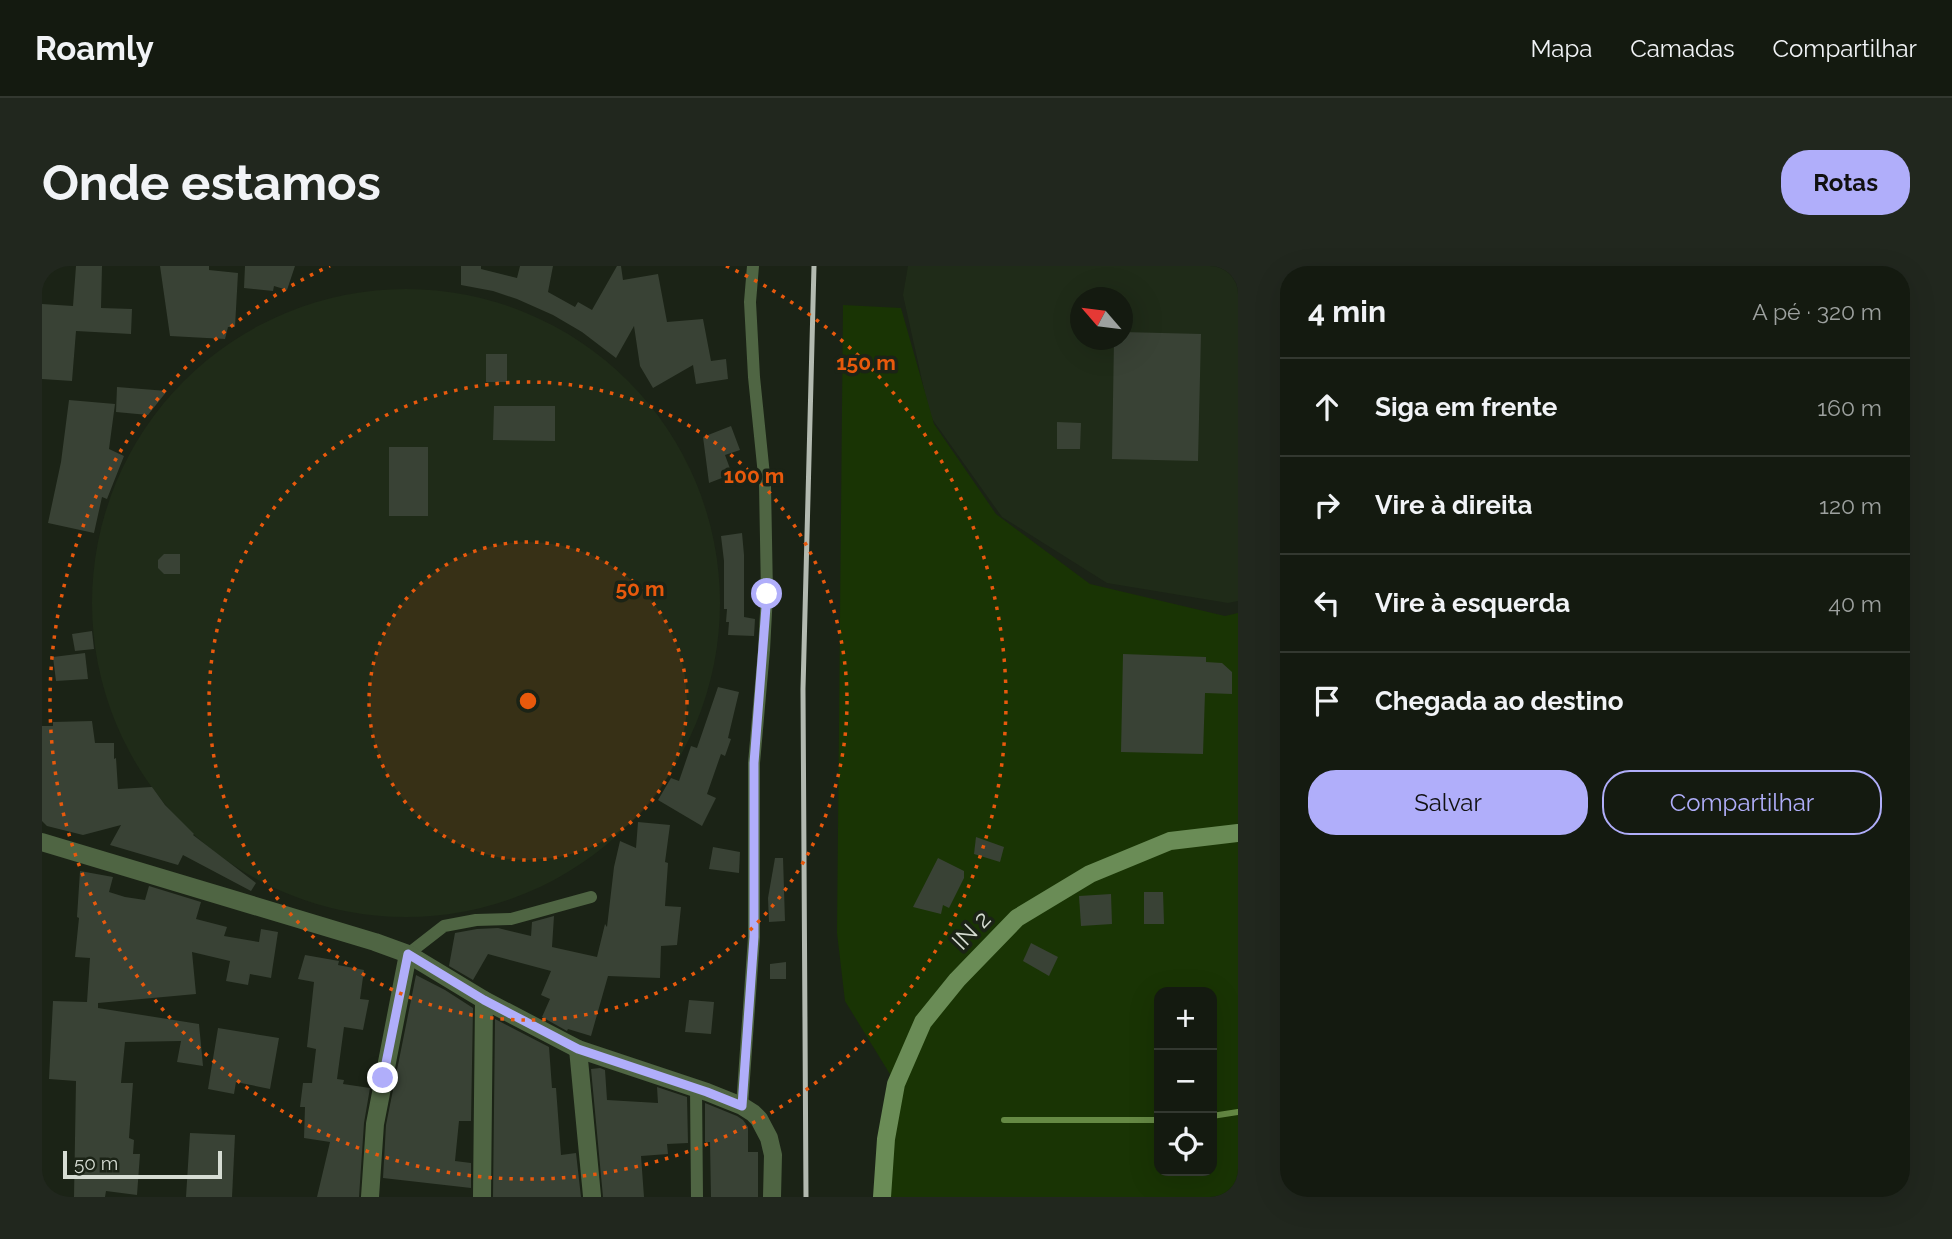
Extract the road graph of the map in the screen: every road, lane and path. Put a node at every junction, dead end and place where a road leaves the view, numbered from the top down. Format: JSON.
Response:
{"nodes":[{"id":1,"x":752,"y":266,"type":"edge"},
{"id":2,"x":1238,"y":833,"type":"edge"},
{"id":3,"x":42,"y":842,"type":"edge"},
{"id":4,"x":591,"y":897,"type":"dead end"},
{"id":5,"x":408,"y":954,"type":"junction"},
{"id":6,"x":484,"y":1000,"type":"junction"},
{"id":7,"x":578,"y":1049,"type":"junction"},
{"id":8,"x":696,"y":1088,"type":"junction"},
{"id":9,"x":742,"y":1106,"type":"junction"},
{"id":10,"x":592,"y":1196,"type":"edge"},
{"id":11,"x":370,"y":1197,"type":"edge"},
{"id":12,"x":482,"y":1197,"type":"edge"},
{"id":13,"x":697,"y":1197,"type":"edge"},
{"id":14,"x":772,"y":1197,"type":"edge"},
{"id":15,"x":882,"y":1197,"type":"edge"}],
"edges":[{"from":1,"to":9,"type":"lane"},
{"from":2,"to":15,"type":"street","name":"IN 2"},
{"from":3,"to":5,"type":"street"},
{"from":4,"to":5,"type":"lane"},
{"from":5,"to":6,"type":"street"},
{"from":5,"to":11,"type":"street"},
{"from":6,"to":7,"type":"street"},
{"from":6,"to":12,"type":"street"},
{"from":7,"to":8,"type":"street"},
{"from":7,"to":10,"type":"street"},
{"from":8,"to":9,"type":"street"},
{"from":8,"to":13,"type":"lane"},
{"from":9,"to":14,"type":"street"}]}
